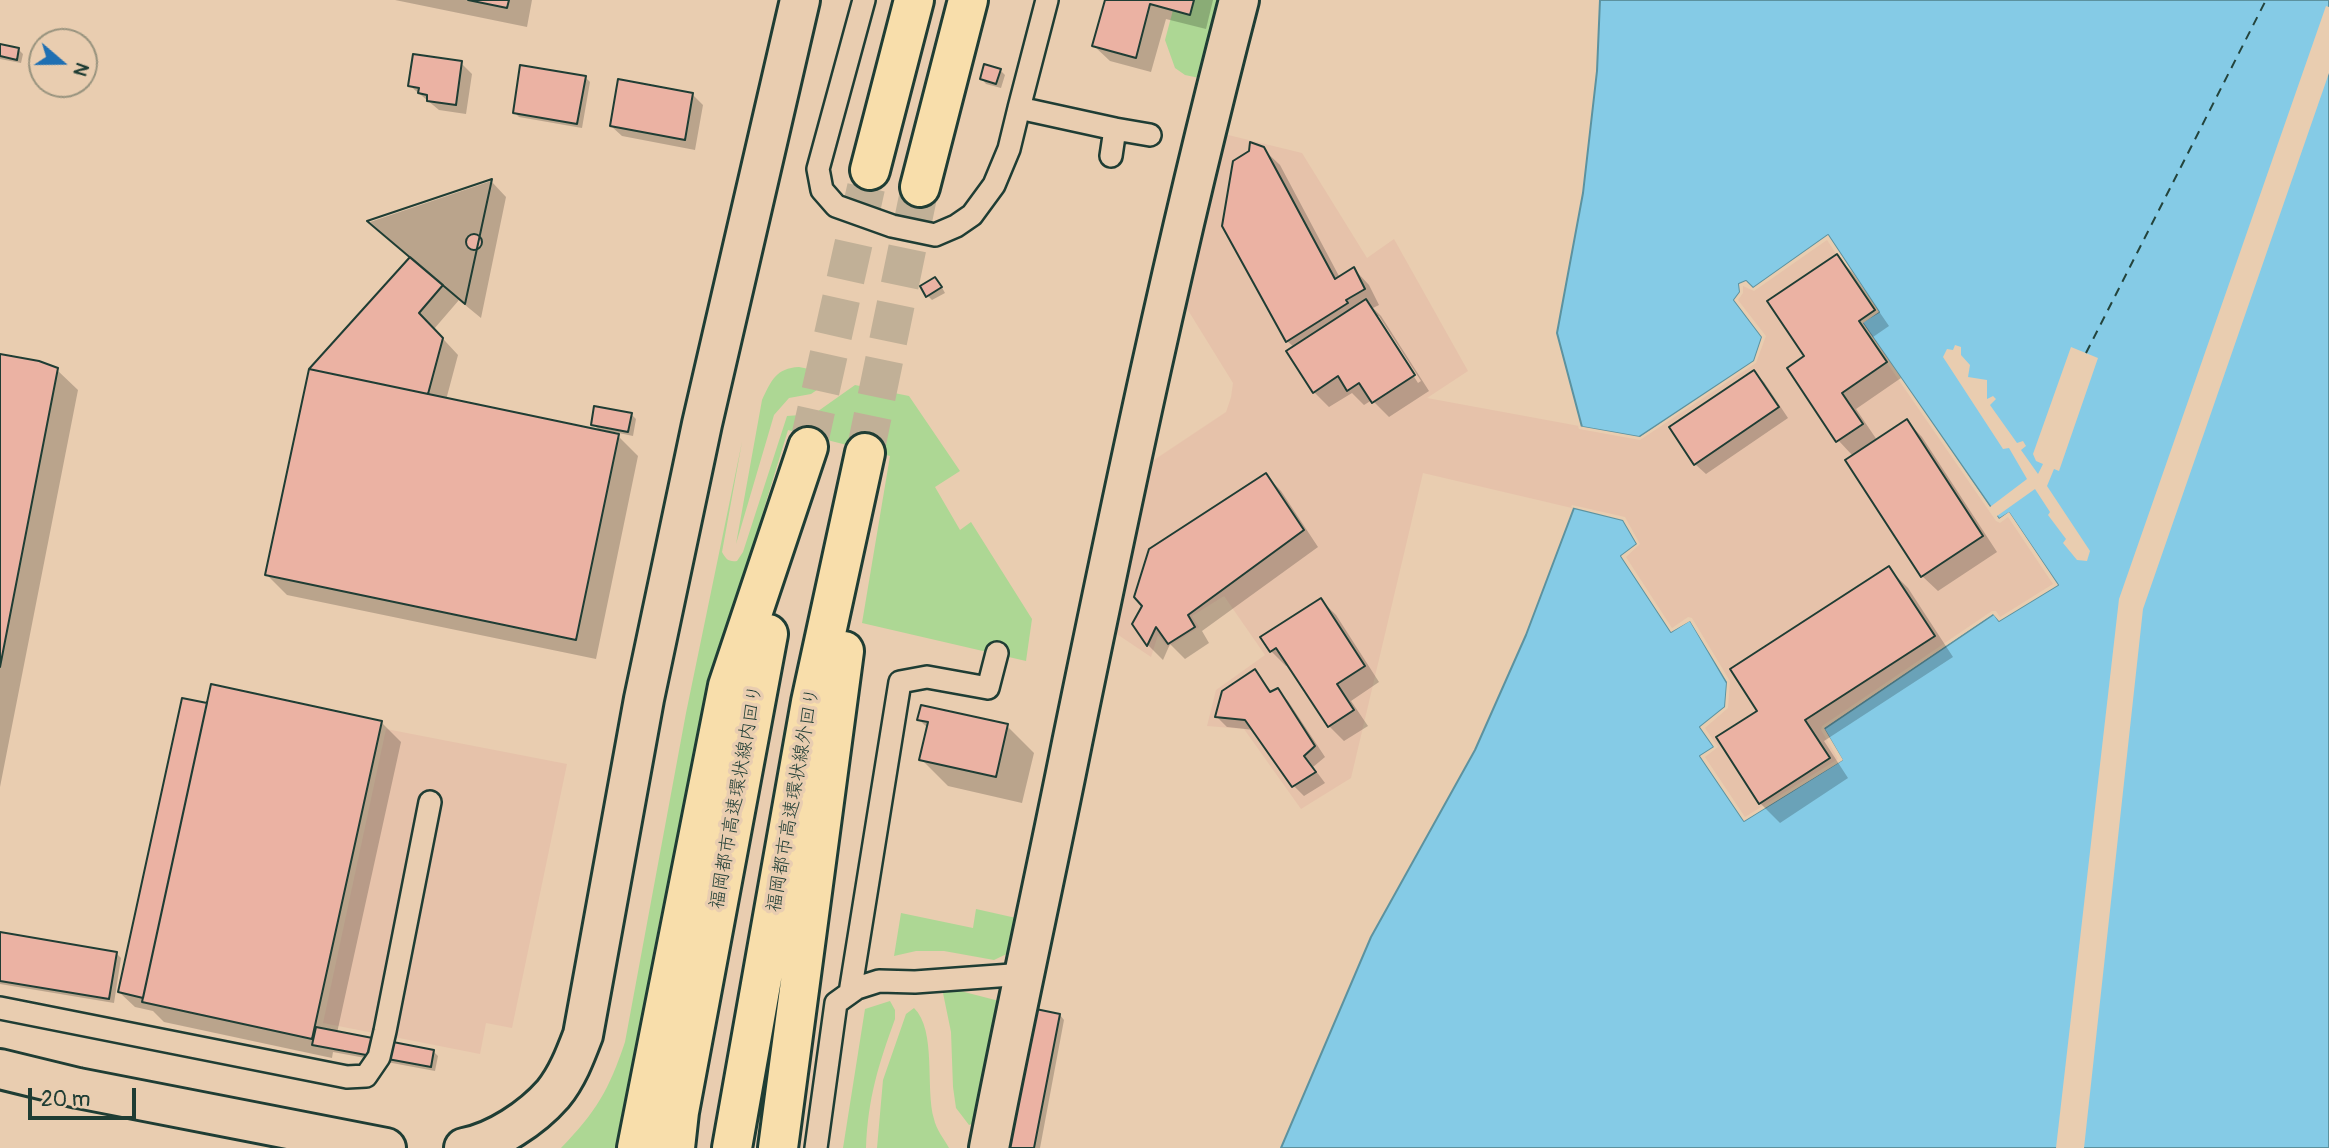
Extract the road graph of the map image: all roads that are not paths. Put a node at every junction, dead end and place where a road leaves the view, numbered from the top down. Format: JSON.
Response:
{"nodes":[{"id":1,"x":800,"y":0,"type":"edge"},
{"id":2,"x":864,"y":0,"type":"edge"},
{"id":3,"x":914,"y":0,"type":"edge"},
{"id":4,"x":968,"y":0,"type":"edge"},
{"id":5,"x":1047,"y":0,"type":"edge"},
{"id":6,"x":1239,"y":0,"type":"edge"},
{"id":7,"x":1019,"y":108,"type":"junction"},
{"id":8,"x":1115,"y":129,"type":"junction"},
{"id":9,"x":1150,"y":135,"type":"dead end"},
{"id":10,"x":1111,"y":156,"type":"dead end"},
{"id":11,"x":870,"y":170,"type":"tunnel mouth"},
{"id":12,"x":920,"y":187,"type":"tunnel mouth"},
{"id":13,"x":997,"y":653,"type":"dead end"},
{"id":14,"x":430,"y":802,"type":"dead end"},
{"id":15,"x":1025,"y":974,"type":"junction"},
{"id":16,"x":850,"y":993,"type":"junction"},
{"id":17,"x":0,"y":1008,"type":"edge"},
{"id":18,"x":0,"y":1069,"type":"edge"},
{"id":19,"x":386,"y":1148,"type":"edge"},
{"id":20,"x":464,"y":1148,"type":"edge"},
{"id":21,"x":637,"y":1148,"type":"edge"},
{"id":22,"x":675,"y":1148,"type":"edge"},
{"id":23,"x":732,"y":1148,"type":"edge"},
{"id":24,"x":778,"y":1148,"type":"edge"},
{"id":25,"x":816,"y":1148,"type":"edge"},
{"id":26,"x":989,"y":1148,"type":"edge"}],
"edges":[{"from":1,"to":20,"type":"street"},
{"from":2,"to":7,"type":"lane"},
{"from":3,"to":11,"type":"highway"},
{"from":4,"to":12,"type":"highway"},
{"from":5,"to":7,"type":"lane"},
{"from":6,"to":15,"type":"street"},
{"from":7,"to":8,"type":"lane"},
{"from":8,"to":9,"type":"lane"},
{"from":8,"to":10,"type":"lane"},
{"from":13,"to":16,"type":"lane"},
{"from":14,"to":17,"type":"lane"},
{"from":15,"to":16,"type":"lane"},
{"from":15,"to":26,"type":"street"},
{"from":16,"to":25,"type":"lane"},
{"from":18,"to":19,"type":"street"},
{"from":21,"to":22,"type":"highway","name":"福岡都市高速環状線内回り"},
{"from":23,"to":24,"type":"highway","name":"福岡都市高速環状線外回り"}]}
